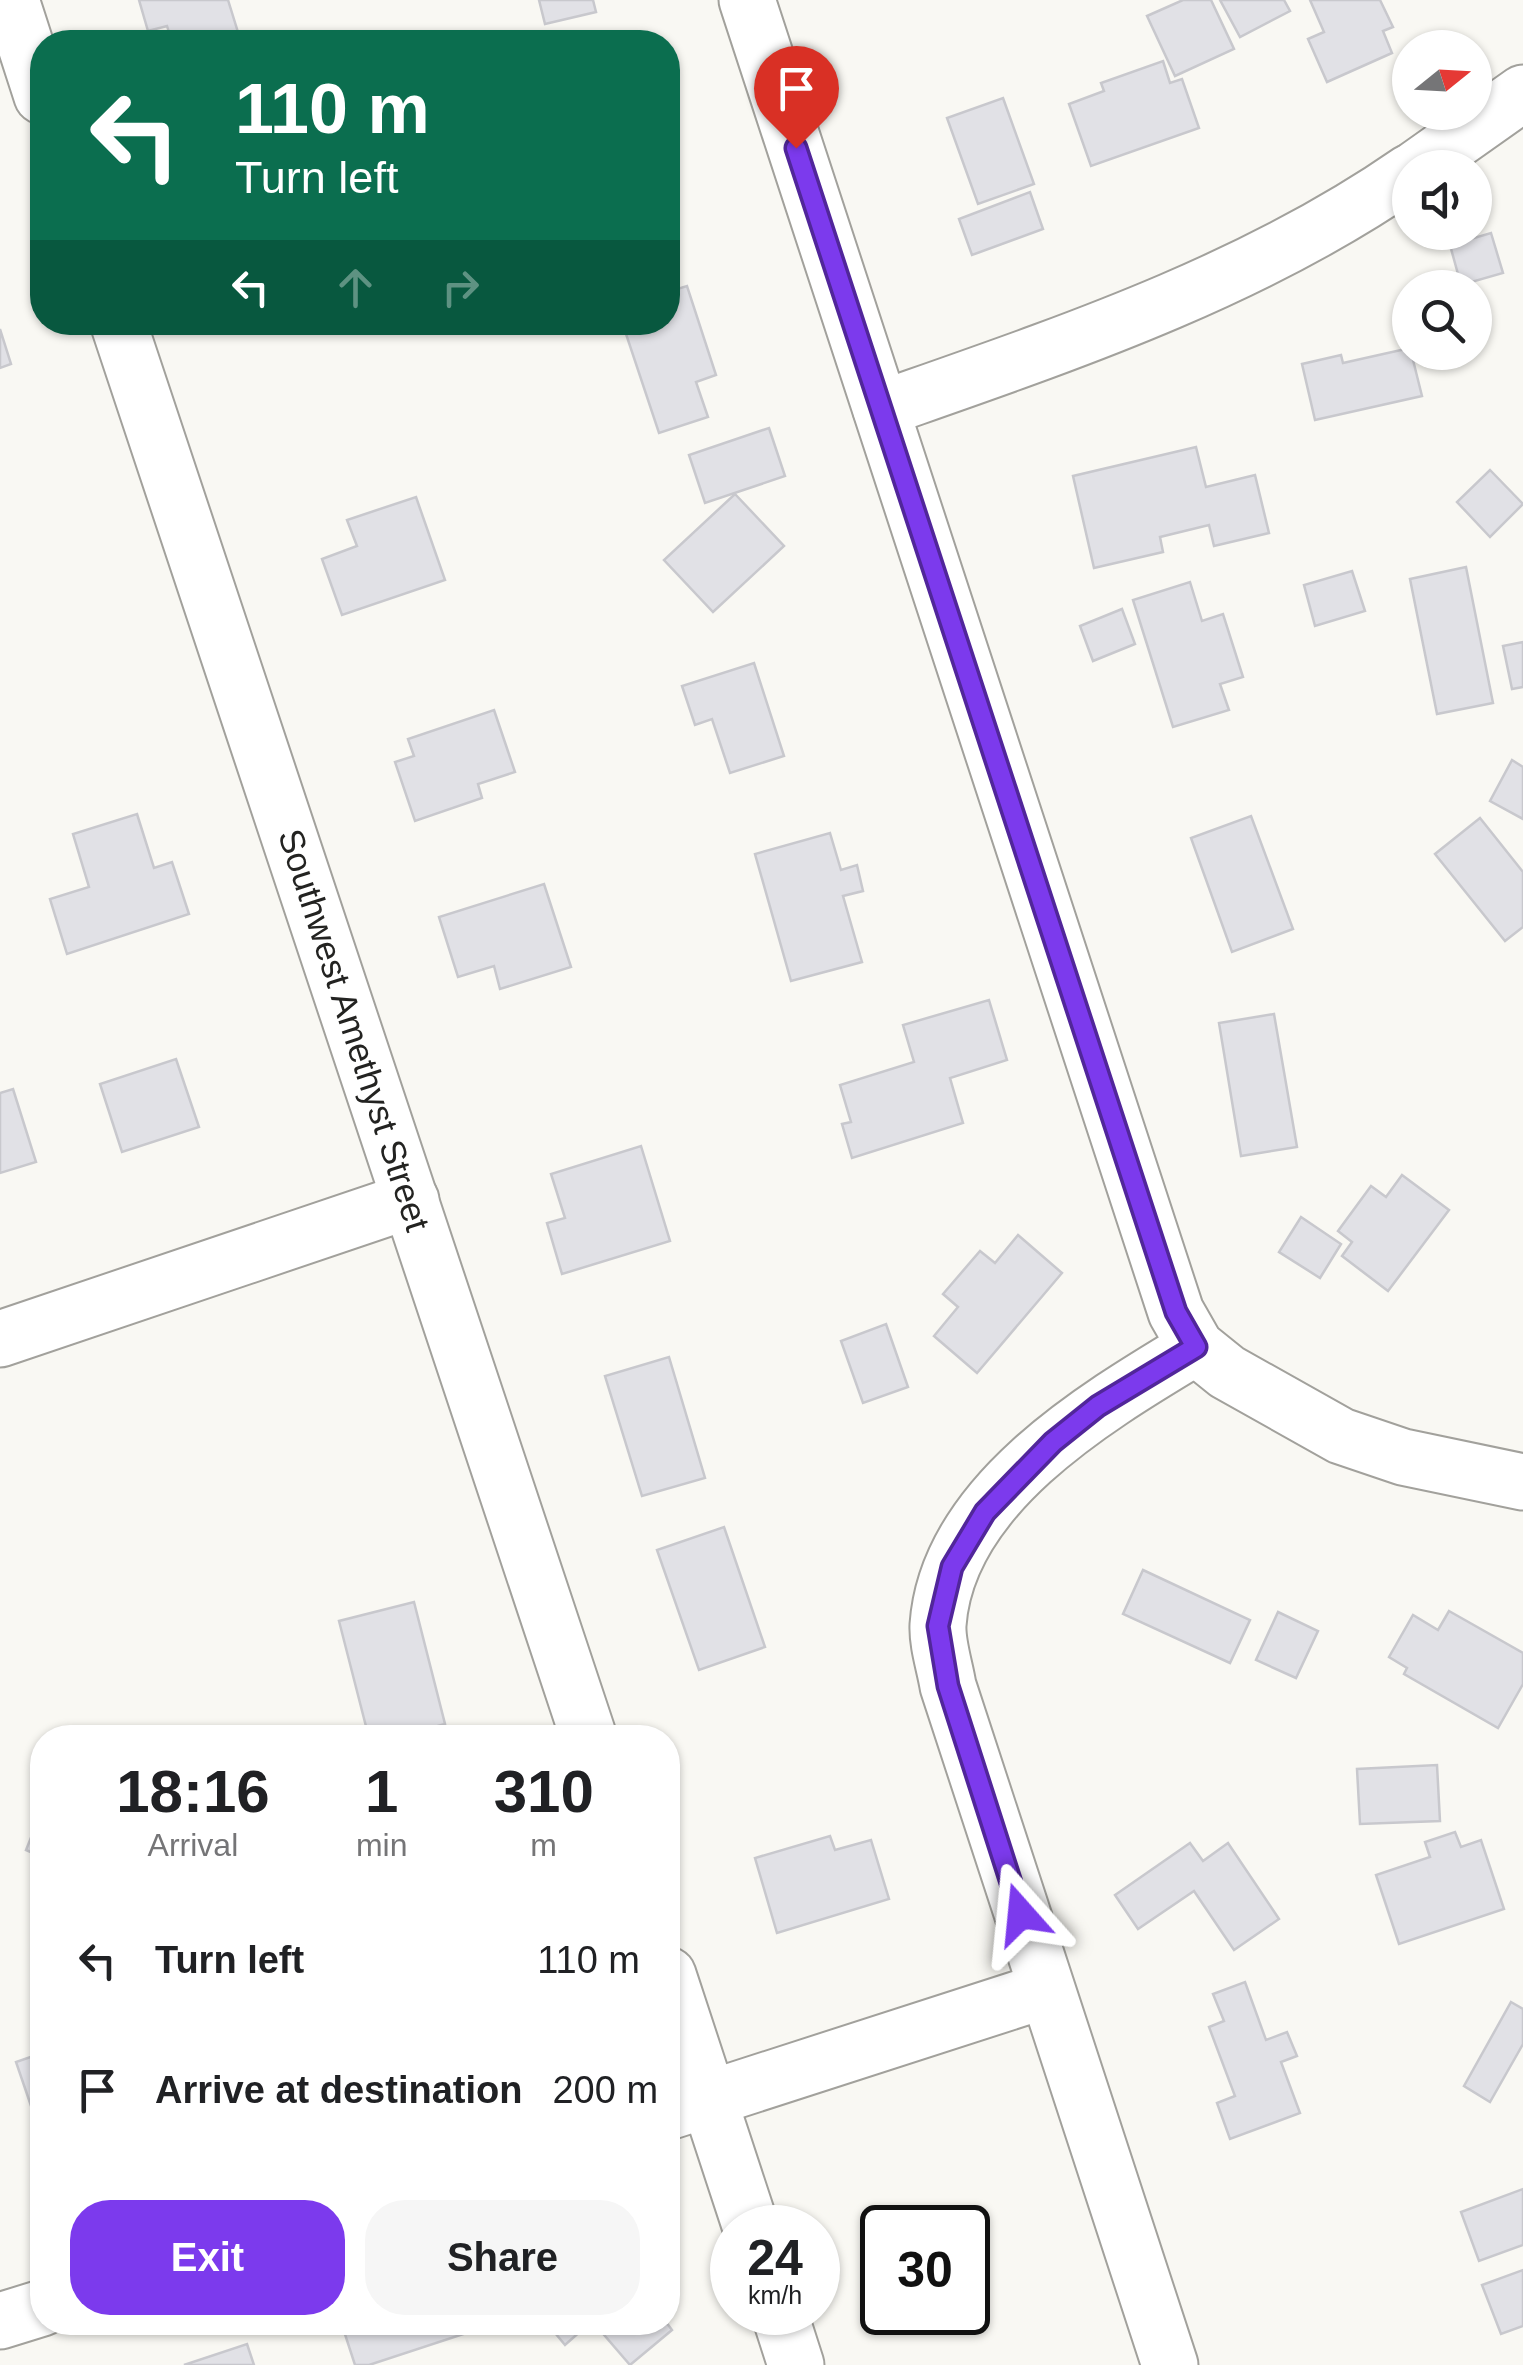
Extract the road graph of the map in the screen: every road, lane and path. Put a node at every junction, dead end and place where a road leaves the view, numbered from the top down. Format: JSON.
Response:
{"nodes":[{"id":1,"x":10,"y":0,"type":"edge"},
{"id":2,"x":748,"y":0,"type":"edge"},
{"id":3,"x":30,"y":60,"type":"edge"},
{"id":4,"x":1523,"y":93,"type":"edge"},
{"id":5,"x":1442,"y":150,"type":"edge"},
{"id":6,"x":1392,"y":183,"type":"edge"},
{"id":7,"x":122,"y":335,"type":"edge"},
{"id":8,"x":881,"y":408,"type":"junction"},
{"id":9,"x":411,"y":1200,"type":"junction"},
{"id":10,"x":0,"y":1338,"type":"edge"},
{"id":11,"x":1196,"y":1347,"type":"junction"},
{"id":12,"x":1523,"y":1482,"type":"edge"},
{"id":13,"x":585,"y":1725,"type":"edge"},
{"id":14,"x":1046,"y":1990,"type":"junction"},
{"id":15,"x":680,"y":2053,"type":"edge"},
{"id":16,"x":688,"y":2105,"type":"edge"},
{"id":17,"x":739,"y":2205,"type":"edge"},
{"id":18,"x":30,"y":2312,"type":"edge"},
{"id":19,"x":0,"y":2321,"type":"edge"},
{"id":20,"x":786,"y":2335,"type":"edge"},
{"id":21,"x":796,"y":2365,"type":"edge"},
{"id":22,"x":1170,"y":2365,"type":"edge"}],
"edges":[{"from":1,"to":3,"type":"street"},
{"from":2,"to":8,"type":"street"},
{"from":4,"to":5,"type":"street"},
{"from":6,"to":8,"type":"street"},
{"from":7,"to":9,"type":"street","name":"Southwest Amethyst Street"},
{"from":8,"to":11,"type":"street"},
{"from":9,"to":10,"type":"street"},
{"from":9,"to":13,"type":"street","name":"Southwest Amethyst Street"},
{"from":11,"to":12,"type":"street"},
{"from":11,"to":14,"type":"street"},
{"from":14,"to":16,"type":"street"},
{"from":14,"to":22,"type":"street"},
{"from":15,"to":16,"type":"street"},
{"from":16,"to":17,"type":"street"},
{"from":18,"to":19,"type":"street"},
{"from":20,"to":21,"type":"street"}]}
